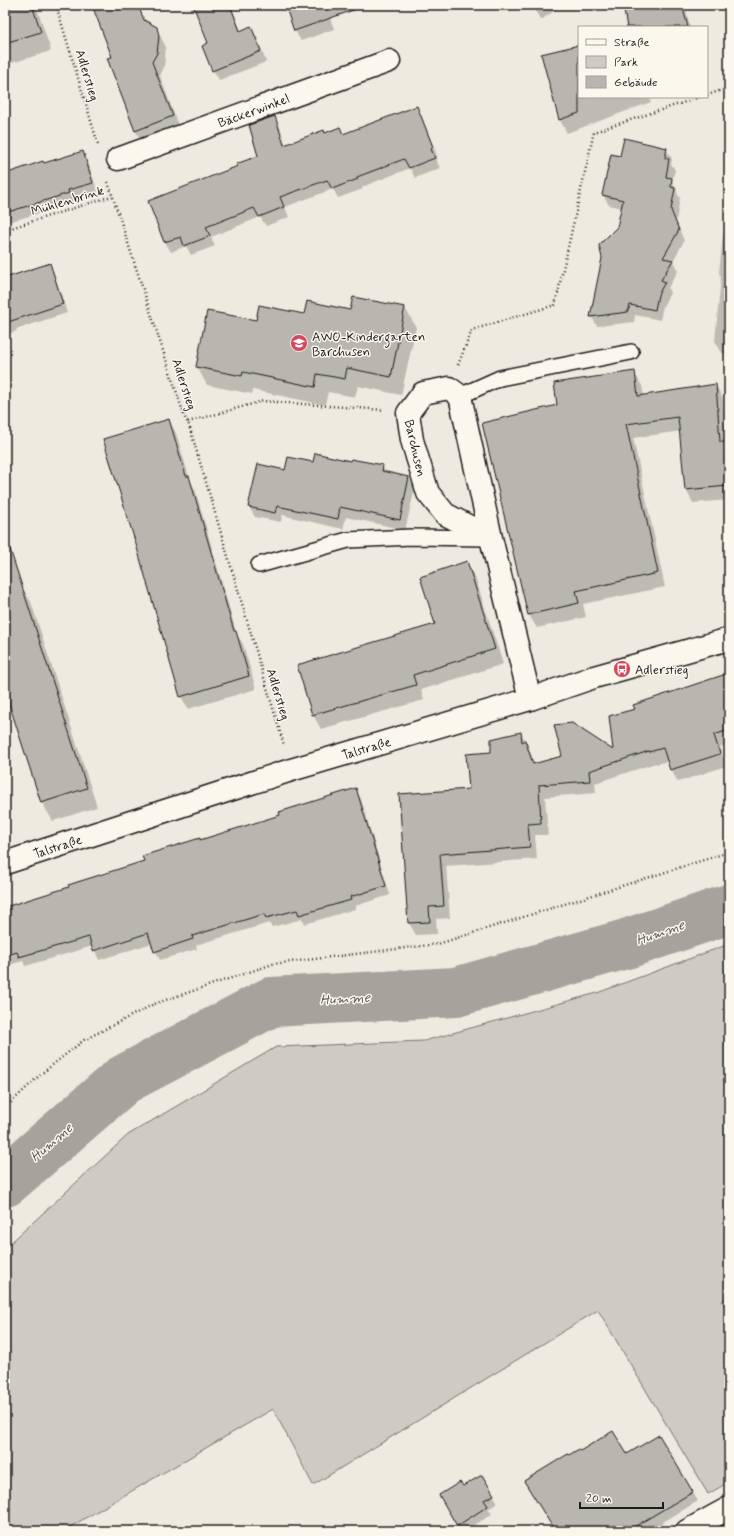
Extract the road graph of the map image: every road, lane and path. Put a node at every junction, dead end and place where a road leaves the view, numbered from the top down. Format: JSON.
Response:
{"nodes":[{"id":1,"x":56,"y":5,"type":"edge"},
{"id":2,"x":389,"y":61,"type":"dead end"},
{"id":3,"x":729,"y":88,"type":"edge"},
{"id":4,"x":708,"y":95,"type":"edge"},
{"id":5,"x":697,"y":98,"type":"edge"},
{"id":6,"x":109,"y":155,"type":"joint"},
{"id":7,"x":108,"y":181,"type":"dead end"},
{"id":8,"x":112,"y":196,"type":"junction"},
{"id":9,"x":5,"y":230,"type":"edge"},
{"id":10,"x":631,"y":352,"type":"dead end"},
{"id":11,"x":455,"y":392,"type":"junction"},
{"id":12,"x":408,"y":413,"type":"junction"},
{"id":13,"x":188,"y":422,"type":"junction"},
{"id":14,"x":491,"y":538,"type":"junction"},
{"id":15,"x":259,"y":565,"type":"dead end"},
{"id":16,"x":729,"y":639,"type":"edge"},
{"id":17,"x":530,"y":699,"type":"junction"},
{"id":18,"x":292,"y":770,"type":"junction"},
{"id":19,"x":729,"y":852,"type":"edge"},
{"id":20,"x":5,"y":863,"type":"edge"},
{"id":21,"x":5,"y":1108,"type":"edge"},
{"id":22,"x":729,"y":1508,"type":"edge"},
{"id":23,"x":687,"y":1531,"type":"edge"}],
"edges":[{"from":1,"to":6,"type":"path","name":"Adlerstieg"},
{"from":2,"to":6,"type":"street","name":"Bäckerwinkel"},
{"from":3,"to":4,"type":"path"},
{"from":5,"to":11,"type":"path"},
{"from":7,"to":8,"type":"path","name":"Adlerstieg"},
{"from":8,"to":9,"type":"path","name":"Mühlenbrink"},
{"from":8,"to":13,"type":"path","name":"Adlerstieg"},
{"from":10,"to":11,"type":"lane"},
{"from":11,"to":12,"type":"street","name":"Barchusen"},
{"from":11,"to":14,"type":"street"},
{"from":12,"to":13,"type":"path"},
{"from":12,"to":14,"type":"street","name":"Barchusen"},
{"from":13,"to":18,"type":"path","name":"Adlerstieg"},
{"from":14,"to":15,"type":"lane"},
{"from":14,"to":17,"type":"street"},
{"from":16,"to":17,"type":"street","name":"Talstraße"},
{"from":17,"to":18,"type":"street","name":"Talstraße"},
{"from":18,"to":20,"type":"street","name":"Talstraße"},
{"from":19,"to":21,"type":"path"},
{"from":22,"to":23,"type":"street"}]}
